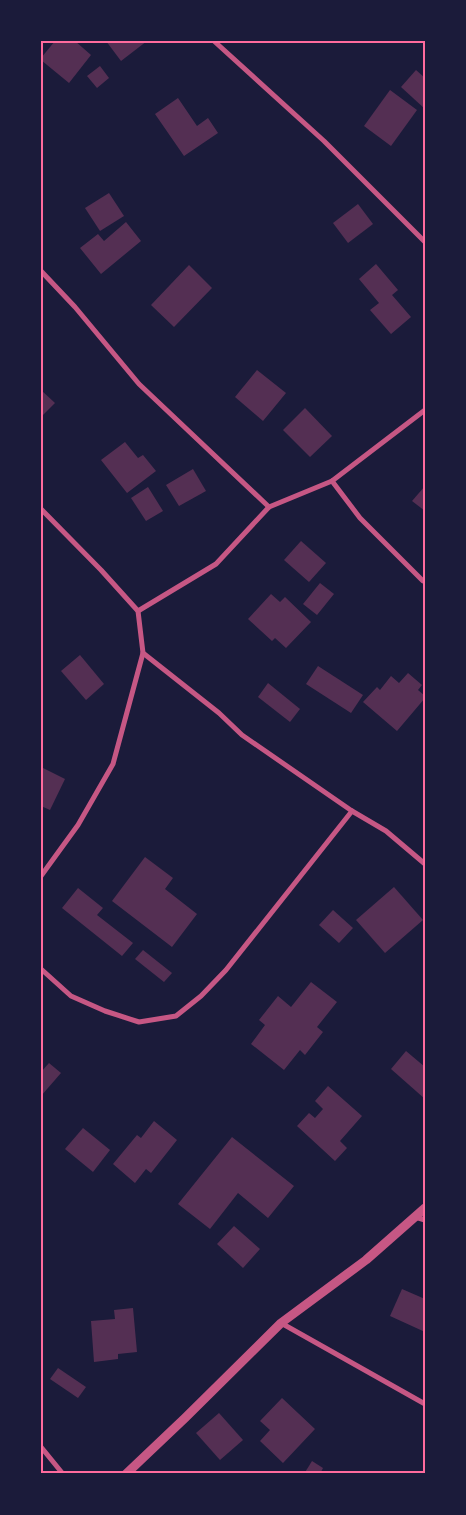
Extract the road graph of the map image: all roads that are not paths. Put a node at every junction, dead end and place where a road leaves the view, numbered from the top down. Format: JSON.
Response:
{"nodes":[{"id":1,"x":214,"y":41,"type":"edge"},
{"id":2,"x":425,"y":242,"type":"edge"},
{"id":3,"x":41,"y":271,"type":"edge"},
{"id":4,"x":425,"y":410,"type":"edge"},
{"id":5,"x":332,"y":481,"type":"junction"},
{"id":6,"x":269,"y":507,"type":"junction"},
{"id":7,"x":41,"y":509,"type":"edge"},
{"id":8,"x":424,"y":581,"type":"edge"},
{"id":9,"x":138,"y":611,"type":"junction"},
{"id":10,"x":143,"y":653,"type":"junction"},
{"id":11,"x":352,"y":811,"type":"junction"},
{"id":12,"x":425,"y":864,"type":"edge"},
{"id":13,"x":41,"y":876,"type":"edge"},
{"id":14,"x":41,"y":969,"type":"edge"},
{"id":15,"x":425,"y":1208,"type":"edge"},
{"id":16,"x":414,"y":1217,"type":"junction"},
{"id":17,"x":425,"y":1220,"type":"edge"},
{"id":18,"x":281,"y":1323,"type":"junction"},
{"id":19,"x":425,"y":1404,"type":"edge"},
{"id":20,"x":41,"y":1447,"type":"edge"},
{"id":21,"x":63,"y":1474,"type":"edge"},
{"id":22,"x":126,"y":1474,"type":"edge"}],
"edges":[{"from":1,"to":2,"type":"street"},
{"from":3,"to":6,"type":"street"},
{"from":4,"to":5,"type":"street"},
{"from":5,"to":6,"type":"street"},
{"from":5,"to":8,"type":"street"},
{"from":6,"to":9,"type":"street"},
{"from":7,"to":9,"type":"street"},
{"from":9,"to":10,"type":"street"},
{"from":10,"to":11,"type":"street"},
{"from":10,"to":13,"type":"street"},
{"from":11,"to":12,"type":"street"},
{"from":11,"to":14,"type":"street"},
{"from":15,"to":16,"type":"street"},
{"from":16,"to":17,"type":"street"},
{"from":16,"to":18,"type":"street"},
{"from":18,"to":19,"type":"street"},
{"from":18,"to":22,"type":"street"},
{"from":20,"to":21,"type":"street"}]}
